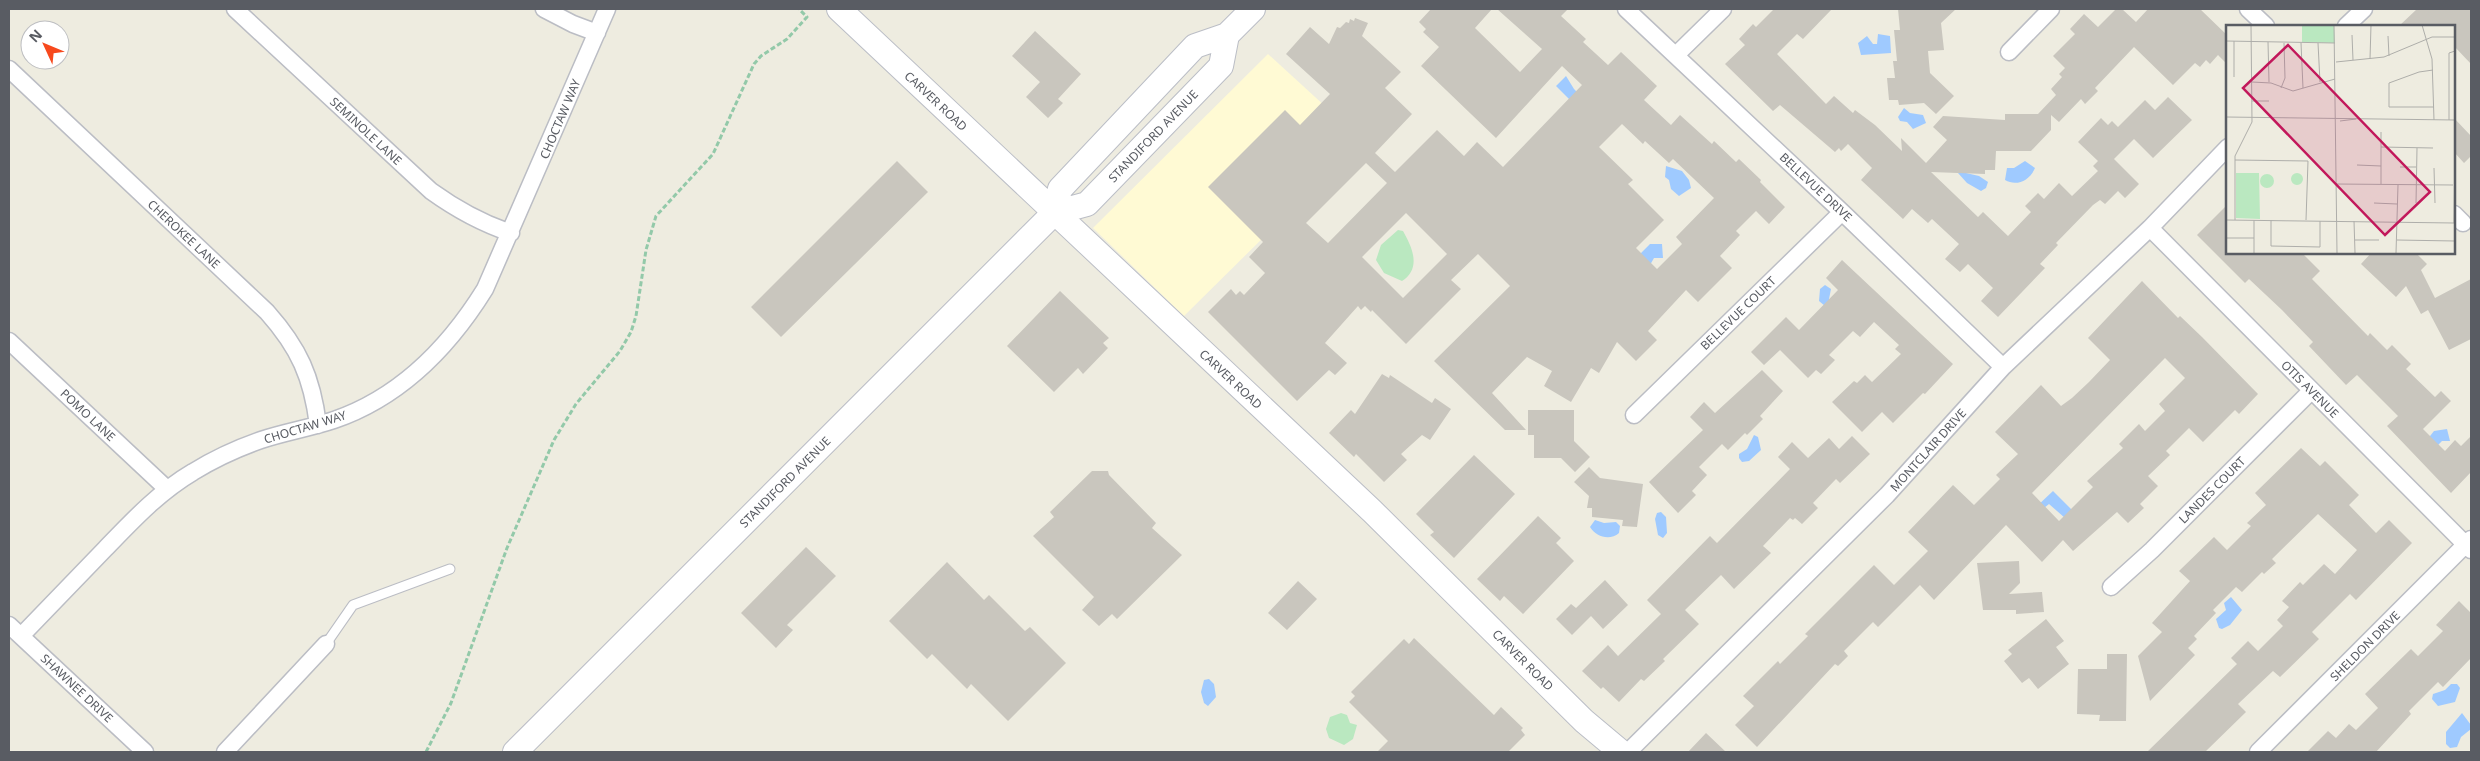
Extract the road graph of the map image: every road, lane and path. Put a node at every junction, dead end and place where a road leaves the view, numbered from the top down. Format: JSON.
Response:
{"nodes":[{"id":1,"x":235,"y":9,"type":"edge"},
{"id":2,"x":544,"y":9,"type":"edge"},
{"id":3,"x":607,"y":9,"type":"edge"},
{"id":4,"x":799,"y":9,"type":"edge"},
{"id":5,"x":838,"y":9,"type":"edge"},
{"id":6,"x":1253,"y":9,"type":"edge"},
{"id":7,"x":1626,"y":9,"type":"edge"},
{"id":8,"x":1723,"y":9,"type":"edge"},
{"id":9,"x":2051,"y":9,"type":"edge"},
{"id":10,"x":2248,"y":9,"type":"edge"},
{"id":11,"x":2364,"y":9,"type":"edge"},
{"id":12,"x":2265,"y":25,"type":"edge"},
{"id":13,"x":2347,"y":25,"type":"edge"},
{"id":14,"x":597,"y":32,"type":"junction"},
{"id":15,"x":1227,"y":35,"type":"junction"},
{"id":16,"x":2009,"y":52,"type":"dead end"},
{"id":17,"x":1676,"y":56,"type":"junction"},
{"id":18,"x":9,"y":69,"type":"edge"},
{"id":19,"x":2226,"y":149,"type":"edge"},
{"id":20,"x":1842,"y":212,"type":"junction"},
{"id":21,"x":1054,"y":213,"type":"junction"},
{"id":22,"x":2150,"y":228,"type":"junction"},
{"id":23,"x":510,"y":233,"type":"junction"},
{"id":24,"x":9,"y":341,"type":"edge"},
{"id":25,"x":2003,"y":367,"type":"junction"},
{"id":26,"x":2311,"y":391,"type":"junction"},
{"id":27,"x":1634,"y":414,"type":"dead end"},
{"id":28,"x":318,"y":425,"type":"junction"},
{"id":29,"x":167,"y":489,"type":"junction"},
{"id":30,"x":2469,"y":545,"type":"edge"},
{"id":31,"x":450,"y":569,"type":"dead end"},
{"id":32,"x":2111,"y":587,"type":"dead end"},
{"id":33,"x":15,"y":630,"type":"edge"},
{"id":34,"x":326,"y":644,"type":"joint"},
{"id":35,"x":145,"y":752,"type":"edge"},
{"id":36,"x":225,"y":752,"type":"edge"},
{"id":37,"x":426,"y":752,"type":"edge"},
{"id":38,"x":515,"y":752,"type":"edge"},
{"id":39,"x":1621,"y":752,"type":"edge"},
{"id":40,"x":1628,"y":752,"type":"edge"},
{"id":41,"x":2258,"y":752,"type":"edge"}],
"edges":[{"from":1,"to":23,"type":"street","name":"SEMINOLE LANE"},
{"from":2,"to":14,"type":"street"},
{"from":3,"to":14,"type":"street","name":"CHOCTAW WAY"},
{"from":4,"to":37,"type":"path"},
{"from":5,"to":21,"type":"main road","name":"CARVER ROAD"},
{"from":6,"to":15,"type":"main road"},
{"from":7,"to":17,"type":"street","name":"BELLEVUE DRIVE"},
{"from":8,"to":17,"type":"street"},
{"from":9,"to":16,"type":"street"},
{"from":10,"to":12,"type":"street"},
{"from":11,"to":13,"type":"street"},
{"from":14,"to":23,"type":"street","name":"CHOCTAW WAY"},
{"from":15,"to":21,"type":"main road"},
{"from":15,"to":21,"type":"main road","name":"STANDIFORD AVENUE"},
{"from":17,"to":20,"type":"street","name":"BELLEVUE DRIVE"},
{"from":18,"to":28,"type":"street","name":"CHEROKEE LANE"},
{"from":19,"to":22,"type":"street","name":"MONTCLAIR DRIVE"},
{"from":20,"to":25,"type":"street","name":"BELLEVUE DRIVE"},
{"from":20,"to":27,"type":"street","name":"BELLEVUE COURT"},
{"from":21,"to":38,"type":"main road","name":"STANDIFORD AVENUE"},
{"from":21,"to":39,"type":"main road","name":"CARVER ROAD"},
{"from":22,"to":25,"type":"street","name":"MONTCLAIR DRIVE"},
{"from":22,"to":26,"type":"street","name":"OTIS AVENUE"},
{"from":23,"to":28,"type":"street","name":"CHOCTAW WAY"},
{"from":24,"to":29,"type":"street","name":"POMO LANE"},
{"from":25,"to":40,"type":"street","name":"MONTCLAIR DRIVE"},
{"from":26,"to":30,"type":"street","name":"OTIS AVENUE"},
{"from":26,"to":32,"type":"street","name":"LANDES COURT"},
{"from":28,"to":29,"type":"street","name":"CHOCTAW WAY"},
{"from":29,"to":33,"type":"street","name":"CHOCTAW WAY"},
{"from":30,"to":41,"type":"street","name":"SHELDON DRIVE"},
{"from":31,"to":34,"type":"lane"},
{"from":33,"to":35,"type":"street","name":"SHAWNEE DRIVE"},
{"from":34,"to":36,"type":"street"}]}
